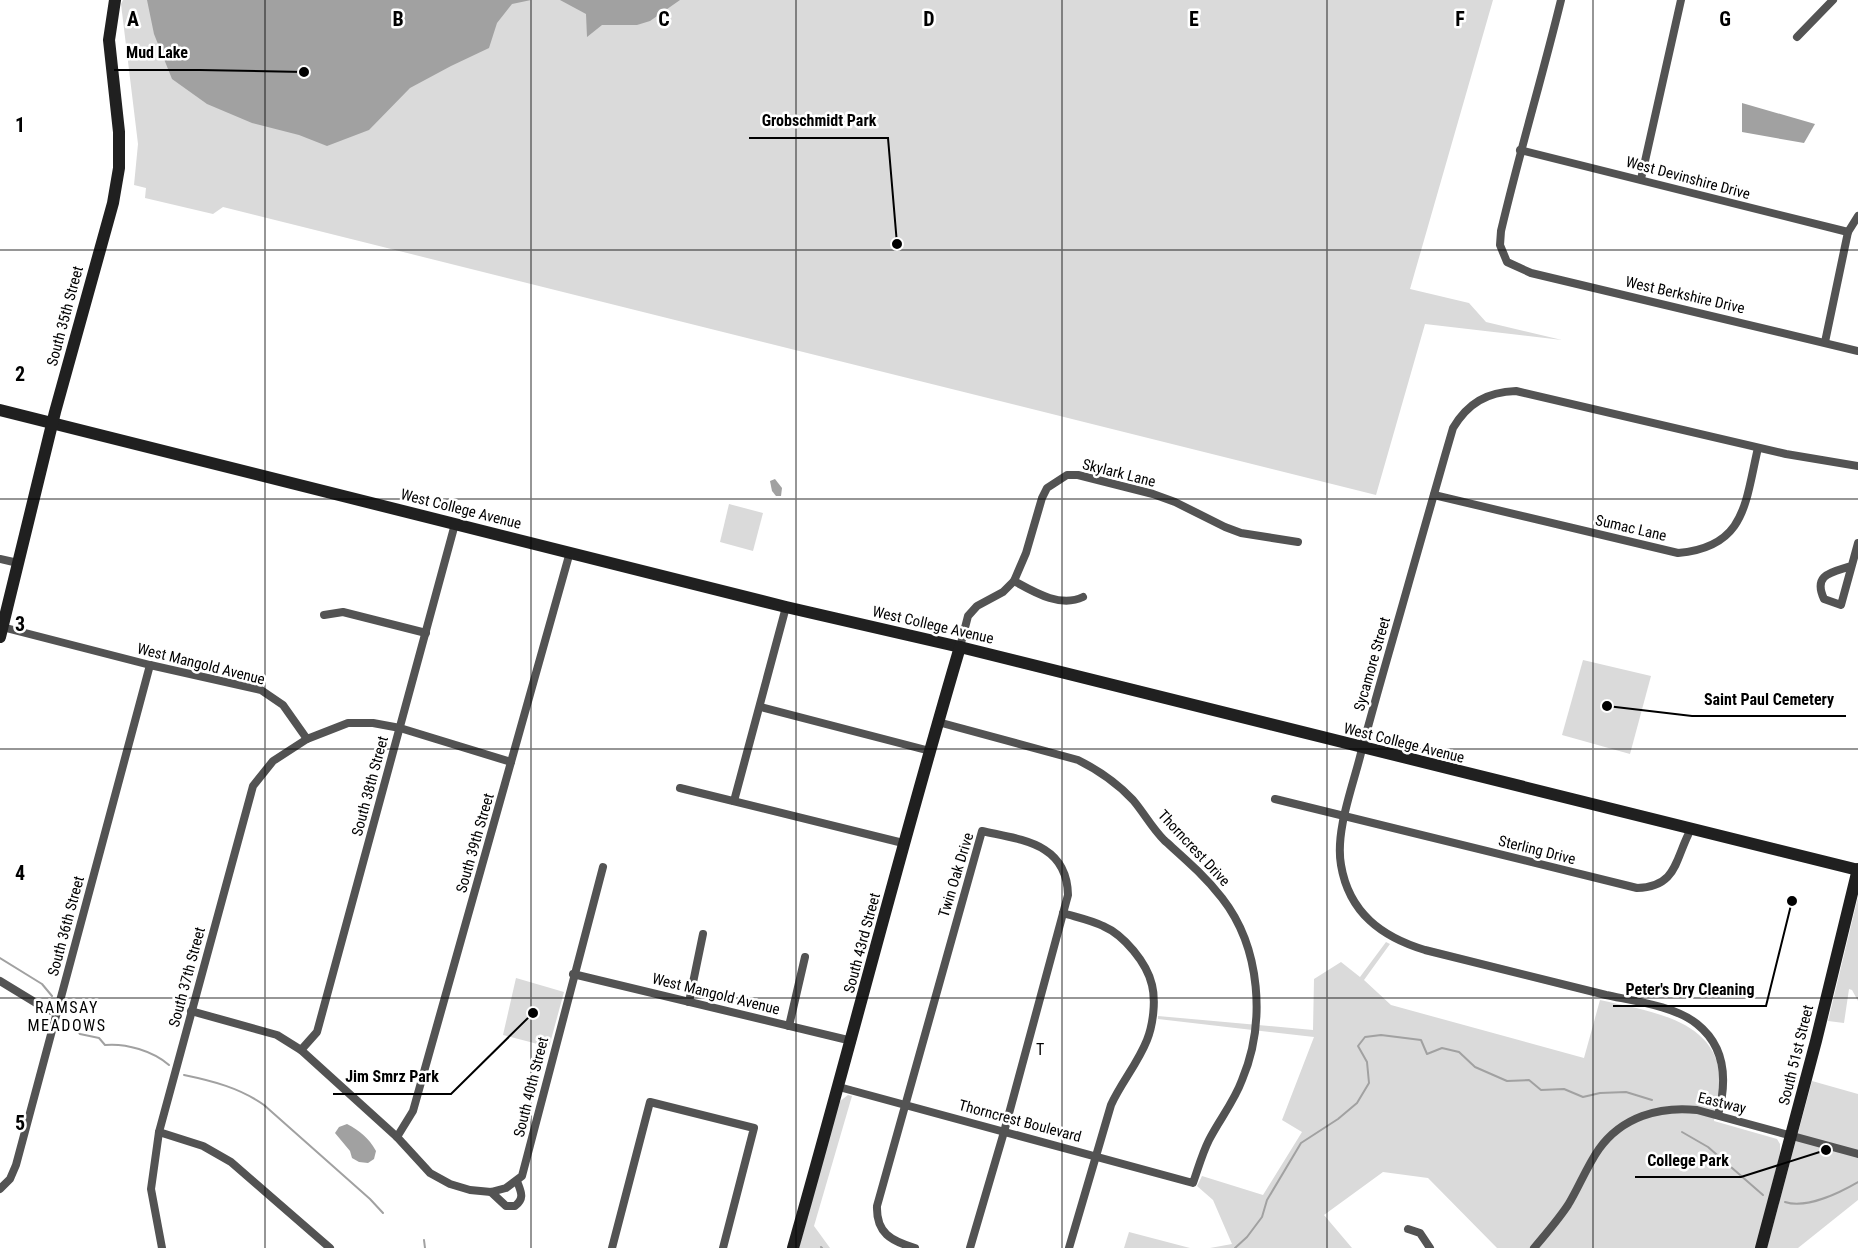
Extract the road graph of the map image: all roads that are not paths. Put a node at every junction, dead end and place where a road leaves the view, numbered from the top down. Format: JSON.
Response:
{"nodes":[{"id":1,"x":115,"y":0,"type":"edge"},
{"id":2,"x":1561,"y":0,"type":"edge"},
{"id":3,"x":1681,"y":0,"type":"edge"},
{"id":4,"x":1833,"y":0,"type":"edge"},
{"id":5,"x":1797,"y":37,"type":"dead end"},
{"id":6,"x":1520,"y":150,"type":"junction"},
{"id":7,"x":1641,"y":179,"type":"junction"},
{"id":8,"x":1858,"y":216,"type":"edge"},
{"id":9,"x":1848,"y":232,"type":"junction"},
{"id":10,"x":1825,"y":342,"type":"junction"},
{"id":11,"x":1858,"y":351,"type":"edge"},
{"id":12,"x":0,"y":410,"type":"edge"},
{"id":13,"x":52,"y":422,"type":"junction"},
{"id":14,"x":1758,"y":448,"type":"junction"},
{"id":15,"x":1858,"y":466,"type":"edge"},
{"id":16,"x":1434,"y":495,"type":"junction"},
{"id":17,"x":455,"y":524,"type":"junction"},
{"id":18,"x":1298,"y":542,"type":"dead end"},
{"id":19,"x":1858,"y":543,"type":"edge"},
{"id":20,"x":570,"y":552,"type":"junction"},
{"id":21,"x":0,"y":559,"type":"edge"},
{"id":22,"x":18,"y":563,"type":"junction"},
{"id":23,"x":1851,"y":566,"type":"junction"},
{"id":24,"x":1014,"y":580,"type":"junction"},
{"id":25,"x":1083,"y":597,"type":"dead end"},
{"id":26,"x":786,"y":607,"type":"junction"},
{"id":27,"x":324,"y":615,"type":"dead end"},
{"id":28,"x":1,"y":632,"type":"edge"},
{"id":29,"x":426,"y":633,"type":"junction"},
{"id":30,"x":960,"y":646,"type":"junction"},
{"id":31,"x":150,"y":665,"type":"junction"},
{"id":32,"x":760,"y":707,"type":"junction"},
{"id":33,"x":938,"y":722,"type":"junction"},
{"id":34,"x":400,"y":728,"type":"junction"},
{"id":35,"x":307,"y":739,"type":"junction"},
{"id":36,"x":1363,"y":748,"type":"junction"},
{"id":37,"x":930,"y":751,"type":"junction"},
{"id":38,"x":511,"y":762,"type":"junction"},
{"id":39,"x":680,"y":788,"type":"dead end"},
{"id":40,"x":1275,"y":799,"type":"dead end"},
{"id":41,"x":734,"y":801,"type":"junction"},
{"id":42,"x":1345,"y":816,"type":"junction"},
{"id":43,"x":1691,"y":829,"type":"junction"},
{"id":44,"x":903,"y":843,"type":"junction"},
{"id":45,"x":603,"y":867,"type":"dead end"},
{"id":46,"x":1858,"y":870,"type":"edge"},
{"id":47,"x":1063,"y":914,"type":"junction"},
{"id":48,"x":703,"y":934,"type":"dead end"},
{"id":49,"x":805,"y":957,"type":"dead end"},
{"id":50,"x":573,"y":974,"type":"junction"},
{"id":51,"x":0,"y":981,"type":"edge"},
{"id":52,"x":689,"y":1002,"type":"junction"},
{"id":53,"x":191,"y":1011,"type":"junction"},
{"id":54,"x":57,"y":1013,"type":"junction"},
{"id":55,"x":789,"y":1026,"type":"junction"},
{"id":56,"x":852,"y":1041,"type":"junction"},
{"id":57,"x":301,"y":1050,"type":"junction"},
{"id":58,"x":839,"y":1087,"type":"junction"},
{"id":59,"x":904,"y":1103,"type":"junction"},
{"id":60,"x":1718,"y":1115,"type":"junction"},
{"id":61,"x":159,"y":1132,"type":"junction"},
{"id":62,"x":1004,"y":1132,"type":"junction"},
{"id":63,"x":1791,"y":1135,"type":"junction"},
{"id":64,"x":397,"y":1137,"type":"junction"},
{"id":65,"x":1095,"y":1155,"type":"junction"},
{"id":66,"x":1858,"y":1155,"type":"edge"},
{"id":67,"x":520,"y":1178,"type":"junction"},
{"id":68,"x":1193,"y":1183,"type":"joint"},
{"id":69,"x":0,"y":1189,"type":"edge"},
{"id":70,"x":491,"y":1192,"type":"junction"},
{"id":71,"x":1408,"y":1229,"type":"dead end"},
{"id":72,"x":162,"y":1248,"type":"edge"},
{"id":73,"x":330,"y":1248,"type":"edge"},
{"id":74,"x":613,"y":1248,"type":"edge"},
{"id":75,"x":723,"y":1248,"type":"edge"},
{"id":76,"x":793,"y":1248,"type":"edge"},
{"id":77,"x":915,"y":1248,"type":"edge"},
{"id":78,"x":970,"y":1248,"type":"edge"},
{"id":79,"x":1069,"y":1248,"type":"edge"},
{"id":80,"x":1430,"y":1248,"type":"edge"},
{"id":81,"x":1534,"y":1248,"type":"edge"},
{"id":82,"x":1761,"y":1248,"type":"edge"}],
"edges":[{"from":1,"to":13,"type":"street","name":"South 35th Street"},
{"from":2,"to":6,"type":"street"},
{"from":3,"to":7,"type":"street"},
{"from":4,"to":5,"type":"street"},
{"from":6,"to":7,"type":"street","name":"West Devinshire Drive"},
{"from":6,"to":10,"type":"street","name":"West Berkshire Drive"},
{"from":7,"to":9,"type":"street","name":"West Devinshire Drive"},
{"from":8,"to":9,"type":"street"},
{"from":9,"to":10,"type":"street"},
{"from":10,"to":11,"type":"street","name":"West Berkshire Drive"},
{"from":12,"to":13,"type":"street","name":"West College Avenue"},
{"from":13,"to":17,"type":"street","name":"West College Avenue"},
{"from":13,"to":22,"type":"street","name":"South 35th Street"},
{"from":14,"to":15,"type":"street","name":"Sycamore Street"},
{"from":14,"to":16,"type":"street","name":"Sycamore Street"},
{"from":14,"to":16,"type":"street","name":"Sumac Lane"},
{"from":16,"to":36,"type":"street","name":"Sycamore Street"},
{"from":17,"to":20,"type":"street","name":"West College Avenue"},
{"from":17,"to":29,"type":"street","name":"South 38th Street"},
{"from":18,"to":24,"type":"street","name":"Skylark Lane"},
{"from":19,"to":23,"type":"street"},
{"from":20,"to":26,"type":"street","name":"West College Avenue"},
{"from":20,"to":38,"type":"street","name":"South 39th Street"},
{"from":21,"to":22,"type":"street"},
{"from":22,"to":28,"type":"street","name":"South 35th Street"},
{"from":23,"to":23,"type":"street"},
{"from":24,"to":25,"type":"street"},
{"from":24,"to":30,"type":"street","name":"Skylark Lane"},
{"from":26,"to":30,"type":"street","name":"West College Avenue"},
{"from":26,"to":32,"type":"street"},
{"from":27,"to":29,"type":"street"},
{"from":28,"to":31,"type":"street","name":"West Mangold Avenue"},
{"from":29,"to":34,"type":"street","name":"South 38th Street"},
{"from":30,"to":33,"type":"street","name":"South 43rd Street"},
{"from":30,"to":36,"type":"street","name":"West College Avenue"},
{"from":31,"to":35,"type":"street","name":"West Mangold Avenue"},
{"from":31,"to":54,"type":"street","name":"South 36th Street"},
{"from":32,"to":37,"type":"street"},
{"from":32,"to":41,"type":"street"},
{"from":33,"to":37,"type":"street","name":"South 43rd Street"},
{"from":33,"to":68,"type":"street","name":"Thorncrest Drive"},
{"from":34,"to":35,"type":"street"},
{"from":34,"to":38,"type":"street"},
{"from":34,"to":57,"type":"street","name":"South 38th Street"},
{"from":35,"to":53,"type":"street","name":"South 37th Street"},
{"from":36,"to":42,"type":"street","name":"Sycamore Street"},
{"from":36,"to":43,"type":"street","name":"West College Avenue"},
{"from":37,"to":44,"type":"street","name":"South 43rd Street"},
{"from":38,"to":64,"type":"street","name":"South 39th Street"},
{"from":39,"to":41,"type":"street"},
{"from":40,"to":42,"type":"street","name":"Sterling Drive"},
{"from":41,"to":44,"type":"street"},
{"from":42,"to":43,"type":"street","name":"Sterling Drive"},
{"from":42,"to":60,"type":"street","name":"Sycamore Street"},
{"from":43,"to":46,"type":"street","name":"West College Avenue"},
{"from":44,"to":56,"type":"street","name":"South 43rd Street"},
{"from":45,"to":50,"type":"street","name":"South 40th Street"},
{"from":46,"to":63,"type":"street","name":"South 51st Street"},
{"from":47,"to":59,"type":"street","name":"Twin Oak Drive"},
{"from":47,"to":62,"type":"street","name":"Twin Oak Drive"},
{"from":47,"to":65,"type":"street"},
{"from":48,"to":52,"type":"street"},
{"from":49,"to":55,"type":"street"},
{"from":50,"to":52,"type":"street","name":"West Mangold Avenue"},
{"from":50,"to":67,"type":"street","name":"South 40th Street"},
{"from":51,"to":54,"type":"street"},
{"from":52,"to":55,"type":"street","name":"West Mangold Avenue"},
{"from":53,"to":57,"type":"street"},
{"from":53,"to":61,"type":"street","name":"South 37th Street"},
{"from":54,"to":69,"type":"street","name":"South 36th Street"},
{"from":55,"to":56,"type":"street","name":"West Mangold Avenue"},
{"from":56,"to":58,"type":"street","name":"South 43rd Street"},
{"from":57,"to":64,"type":"street"},
{"from":58,"to":59,"type":"street","name":"Thorncrest Boulevard"},
{"from":58,"to":76,"type":"street","name":"South 43rd Street"},
{"from":59,"to":62,"type":"street","name":"Thorncrest Boulevard"},
{"from":59,"to":77,"type":"street"},
{"from":60,"to":63,"type":"street","name":"Eastway"},
{"from":60,"to":81,"type":"street","name":"Eastway"},
{"from":61,"to":72,"type":"street","name":"South 37th Street"},
{"from":61,"to":73,"type":"street"},
{"from":62,"to":65,"type":"street","name":"Thorncrest Boulevard"},
{"from":62,"to":78,"type":"street","name":"Twin Oak Drive"},
{"from":63,"to":66,"type":"street","name":"Eastway"},
{"from":63,"to":82,"type":"street","name":"South 51st Street"},
{"from":64,"to":70,"type":"street"},
{"from":65,"to":68,"type":"street","name":"Thorncrest Boulevard"},
{"from":65,"to":79,"type":"street"},
{"from":67,"to":70,"type":"street"},
{"from":67,"to":70,"type":"street","name":"South 40th Street"},
{"from":71,"to":80,"type":"street"},
{"from":74,"to":75,"type":"street"}]}
